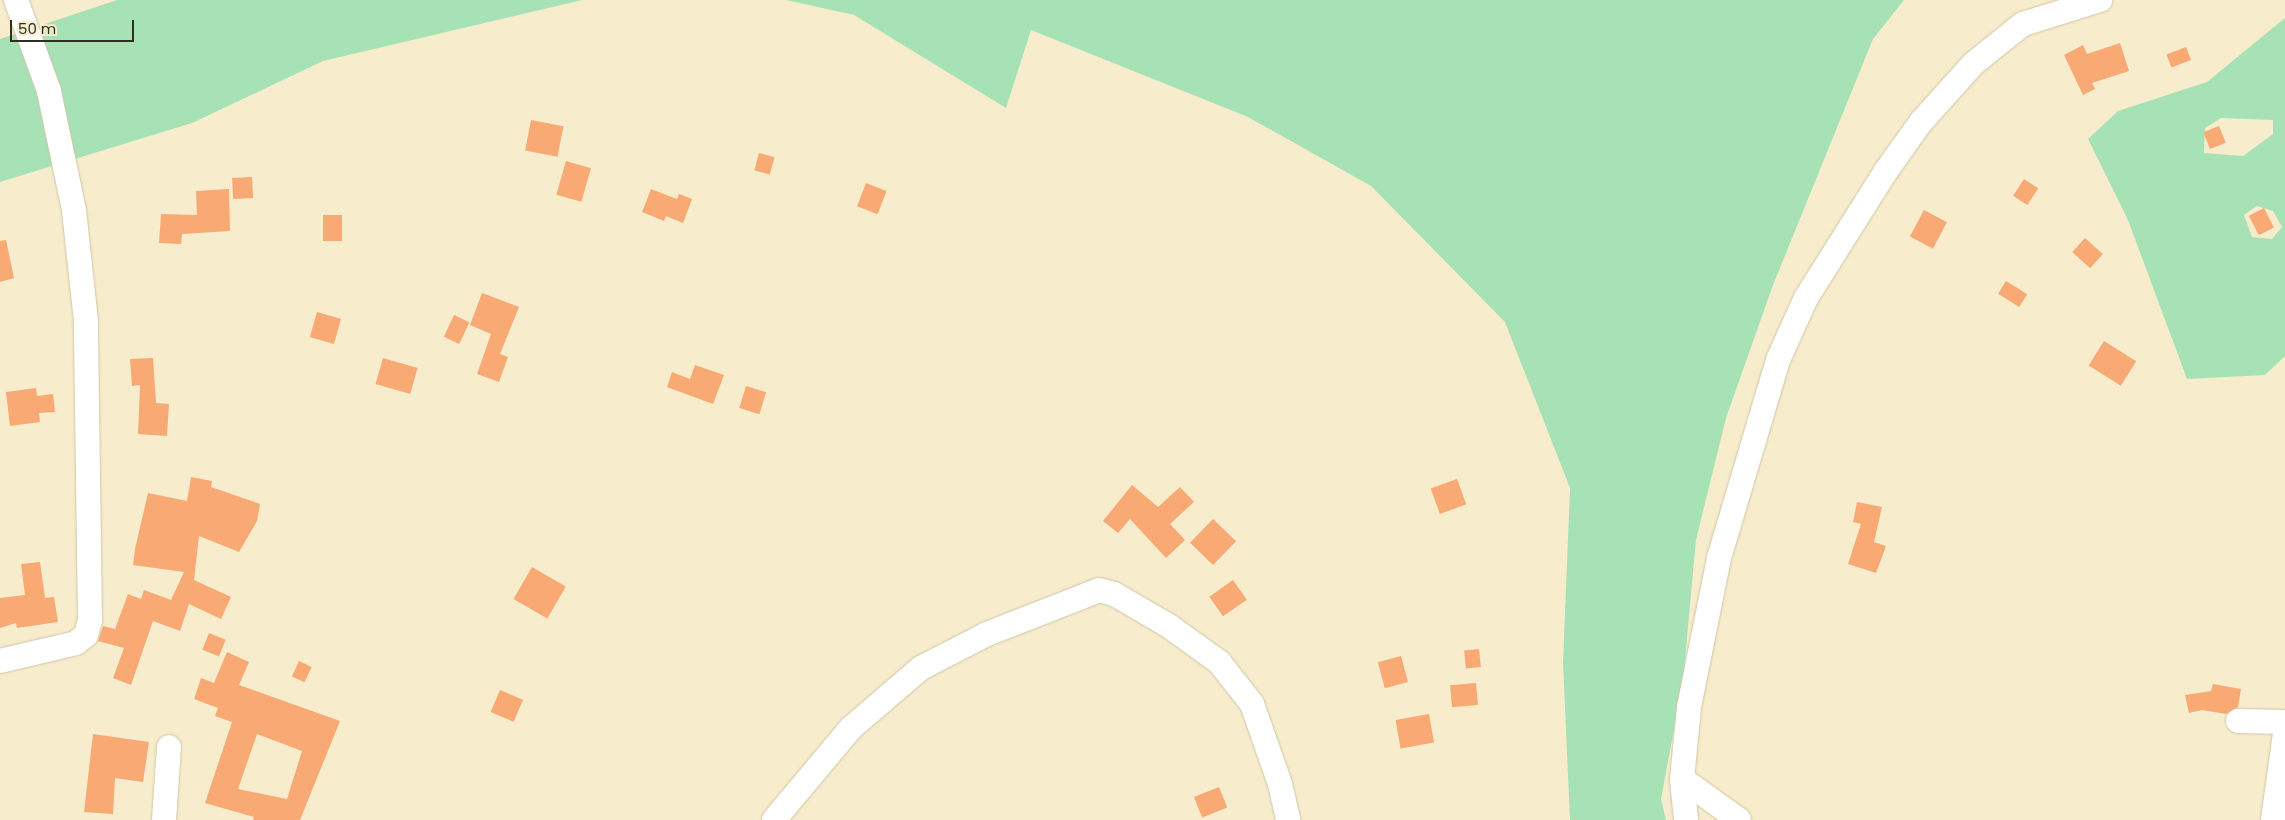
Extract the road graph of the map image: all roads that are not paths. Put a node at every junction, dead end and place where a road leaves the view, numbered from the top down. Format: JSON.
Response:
{"nodes":[{"id":1,"x":16,"y":0,"type":"edge"},
{"id":2,"x":2100,"y":0,"type":"edge"},
{"id":3,"x":0,"y":661,"type":"edge"},
{"id":4,"x":2238,"y":721,"type":"dead end"},
{"id":5,"x":2285,"y":722,"type":"edge"},
{"id":6,"x":2285,"y":733,"type":"edge"},
{"id":7,"x":169,"y":747,"type":"dead end"},
{"id":8,"x":1682,"y":779,"type":"junction"},
{"id":9,"x":164,"y":820,"type":"edge"},
{"id":10,"x":774,"y":820,"type":"edge"},
{"id":11,"x":1288,"y":820,"type":"edge"},
{"id":12,"x":1686,"y":820,"type":"edge"},
{"id":13,"x":1739,"y":820,"type":"edge"},
{"id":14,"x":2272,"y":820,"type":"edge"}],
"edges":[{"from":1,"to":3,"type":"street"},
{"from":2,"to":8,"type":"street"},
{"from":4,"to":5,"type":"street"},
{"from":6,"to":14,"type":"street"},
{"from":7,"to":9,"type":"street"},
{"from":8,"to":12,"type":"street"},
{"from":8,"to":13,"type":"street"},
{"from":10,"to":11,"type":"street"}]}
